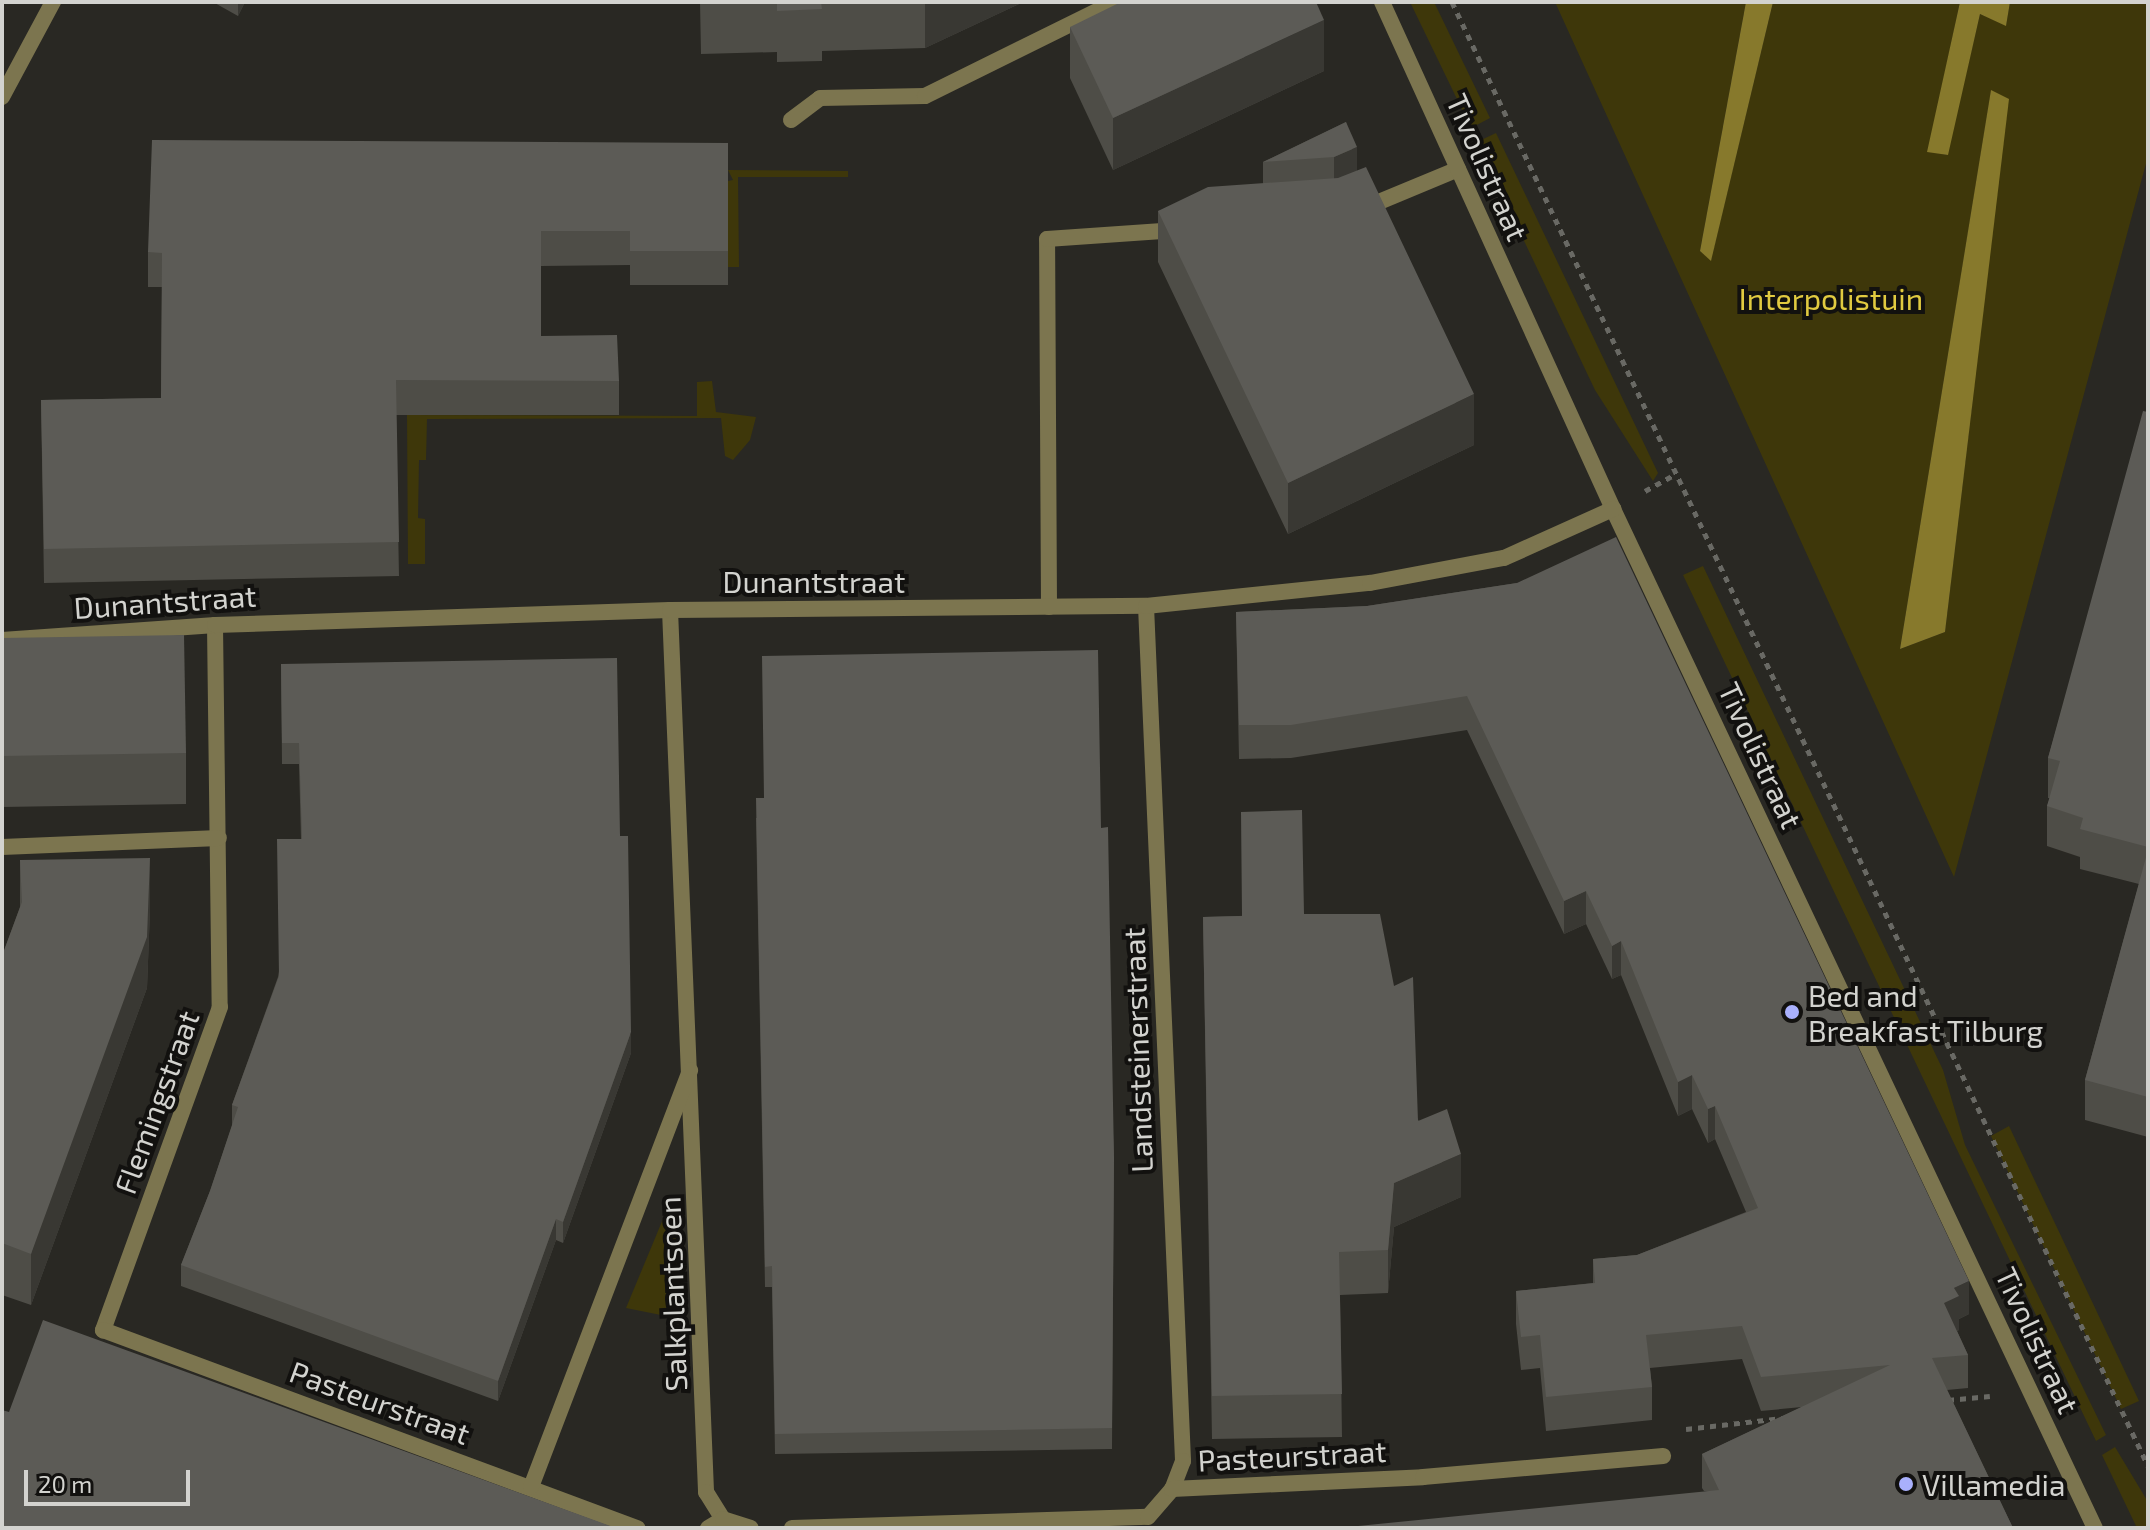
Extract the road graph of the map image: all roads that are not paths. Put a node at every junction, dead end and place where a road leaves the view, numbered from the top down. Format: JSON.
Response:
{"nodes":[{"id":1,"x":53,"y":2,"type":"edge"},
{"id":2,"x":1115,"y":2,"type":"edge"},
{"id":3,"x":1382,"y":2,"type":"edge"},
{"id":4,"x":2,"y":97,"type":"edge"},
{"id":5,"x":791,"y":120,"type":"dead end"},
{"id":6,"x":1458,"y":169,"type":"junction"},
{"id":7,"x":1351,"y":213,"type":"edge"},
{"id":8,"x":1199,"y":228,"type":"edge"},
{"id":9,"x":1613,"y":509,"type":"junction"},
{"id":10,"x":1146,"y":606,"type":"junction"},
{"id":11,"x":1049,"y":607,"type":"junction"},
{"id":12,"x":670,"y":610,"type":"junction"},
{"id":13,"x":215,"y":625,"type":"junction"},
{"id":14,"x":2,"y":640,"type":"edge"},
{"id":15,"x":219,"y":838,"type":"junction"},
{"id":16,"x":2,"y":847,"type":"edge"},
{"id":17,"x":692,"y":1063,"type":"junction"},
{"id":18,"x":103,"y":1330,"type":"joint"},
{"id":19,"x":1663,"y":1456,"type":"road end"},
{"id":20,"x":531,"y":1487,"type":"junction"},
{"id":21,"x":1172,"y":1489,"type":"junction"},
{"id":22,"x":723,"y":1519,"type":"junction"},
{"id":23,"x":627,"y":1526,"type":"edge"},
{"id":24,"x":708,"y":1528,"type":"edge"},
{"id":25,"x":751,"y":1528,"type":"edge"},
{"id":26,"x":792,"y":1528,"type":"edge"},
{"id":27,"x":2095,"y":1528,"type":"edge"}],
"edges":[{"from":1,"to":4,"type":"street"},
{"from":2,"to":5,"type":"street"},
{"from":3,"to":6,"type":"street","name":"Tivolistraat"},
{"from":6,"to":7,"type":"street"},
{"from":6,"to":9,"type":"street","name":"Tivolistraat"},
{"from":8,"to":11,"type":"street"},
{"from":9,"to":10,"type":"street","name":"Dunantstraat"},
{"from":9,"to":27,"type":"street","name":"Tivolistraat"},
{"from":10,"to":11,"type":"street","name":"Dunantstraat"},
{"from":10,"to":21,"type":"street","name":"Landsteinerstraat"},
{"from":11,"to":12,"type":"street","name":"Dunantstraat"},
{"from":12,"to":13,"type":"street","name":"Dunantstraat"},
{"from":12,"to":17,"type":"street","name":"Salkplantsoen"},
{"from":13,"to":14,"type":"street","name":"Dunantstraat"},
{"from":13,"to":15,"type":"street","name":"Flemingstraat"},
{"from":15,"to":16,"type":"street"},
{"from":15,"to":18,"type":"street","name":"Flemingstraat"},
{"from":17,"to":20,"type":"street","name":"Salkplantsoen"},
{"from":17,"to":22,"type":"street","name":"Salkplantsoen"},
{"from":18,"to":20,"type":"street","name":"Pasteurstraat"},
{"from":19,"to":21,"type":"street","name":"Pasteurstraat"},
{"from":20,"to":23,"type":"street","name":"Pasteurstraat"},
{"from":21,"to":26,"type":"street","name":"Pasteurstraat"},
{"from":22,"to":24,"type":"street"},
{"from":22,"to":25,"type":"street"}]}
